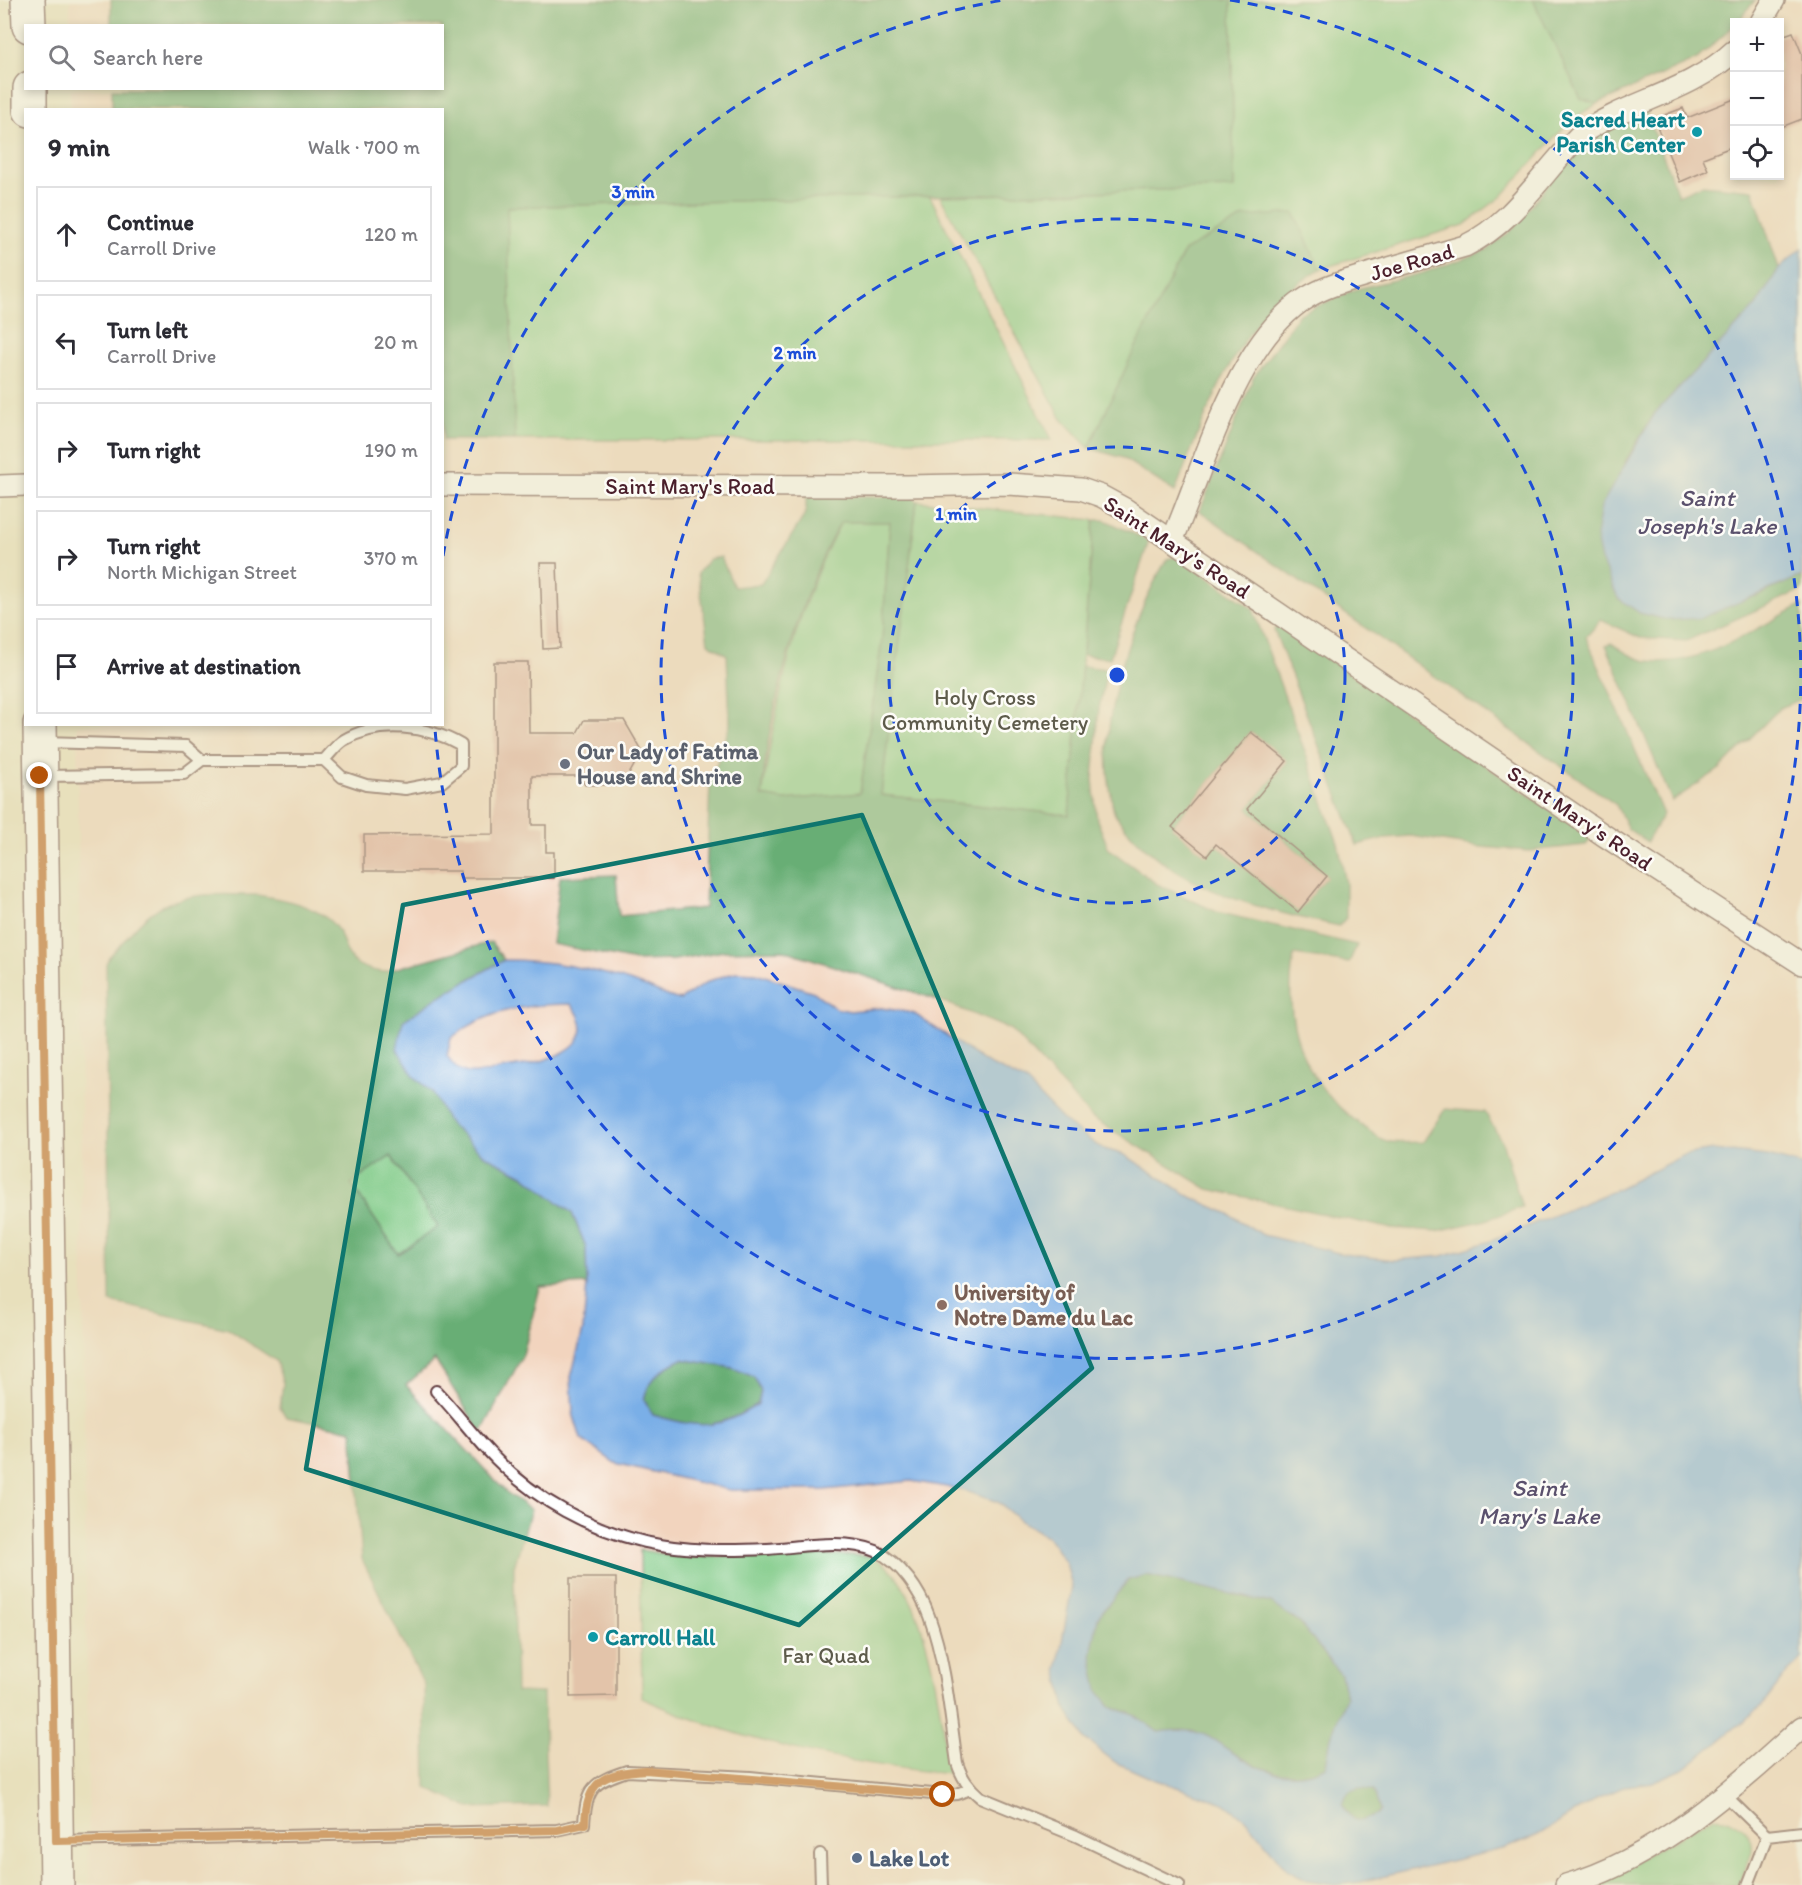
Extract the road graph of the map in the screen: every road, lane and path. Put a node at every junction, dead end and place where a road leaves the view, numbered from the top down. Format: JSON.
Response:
{"nodes":[{"id":1,"x":28,"y":0,"type":"edge"},
{"id":2,"x":1774,"y":0,"type":"edge"},
{"id":3,"x":1763,"y":18,"type":"edge"},
{"id":4,"x":29,"y":24,"type":"edge"},
{"id":5,"x":1730,"y":54,"type":"edge"},
{"id":6,"x":30,"y":90,"type":"edge"},
{"id":7,"x":30,"y":108,"type":"edge"},
{"id":8,"x":24,"y":484,"type":"edge"},
{"id":9,"x":444,"y":485,"type":"edge"},
{"id":10,"x":0,"y":486,"type":"edge"},
{"id":11,"x":1172,"y":541,"type":"junction"},
{"id":12,"x":40,"y":733,"type":"edge"},
{"id":13,"x":202,"y":760,"type":"junction"},
{"id":14,"x":324,"y":760,"type":"junction"},
{"id":15,"x":40,"y":776,"type":"junction"},
{"id":16,"x":1802,"y":964,"type":"edge"},
{"id":17,"x":436,"y":1391,"type":"dead end"},
{"id":18,"x":1802,"y":1727,"type":"edge"},
{"id":19,"x":970,"y":1789,"type":"junction"},
{"id":20,"x":1724,"y":1794,"type":"junction"},
{"id":21,"x":1802,"y":1832,"type":"edge"},
{"id":22,"x":1767,"y":1836,"type":"junction"},
{"id":23,"x":56,"y":1841,"type":"junction"},
{"id":24,"x":820,"y":1854,"type":"dead end"},
{"id":25,"x":57,"y":1885,"type":"edge"},
{"id":26,"x":821,"y":1885,"type":"edge"},
{"id":27,"x":1179,"y":1885,"type":"edge"},
{"id":28,"x":1566,"y":1885,"type":"edge"},
{"id":29,"x":1748,"y":1885,"type":"edge"}],
"edges":[{"from":1,"to":4,"type":"main road"},
{"from":2,"to":3,"type":"street"},
{"from":5,"to":11,"type":"street","name":"Joe Road"},
{"from":6,"to":7,"type":"main road"},
{"from":8,"to":10,"type":"street"},
{"from":9,"to":11,"type":"street","name":"Saint Mary's Road"},
{"from":11,"to":16,"type":"street","name":"Saint Mary's Road"},
{"from":12,"to":13,"type":"lane"},
{"from":12,"to":15,"type":"main road"},
{"from":13,"to":14,"type":"lane"},
{"from":13,"to":15,"type":"lane"},
{"from":14,"to":14,"type":"lane"},
{"from":15,"to":23,"type":"main road"},
{"from":17,"to":19,"type":"lane"},
{"from":18,"to":20,"type":"street"},
{"from":19,"to":23,"type":"lane"},
{"from":19,"to":27,"type":"lane"},
{"from":20,"to":22,"type":"lane"},
{"from":20,"to":28,"type":"street"},
{"from":21,"to":22,"type":"lane"},
{"from":22,"to":29,"type":"lane"},
{"from":23,"to":25,"type":"main road"},
{"from":24,"to":26,"type":"lane"}]}
